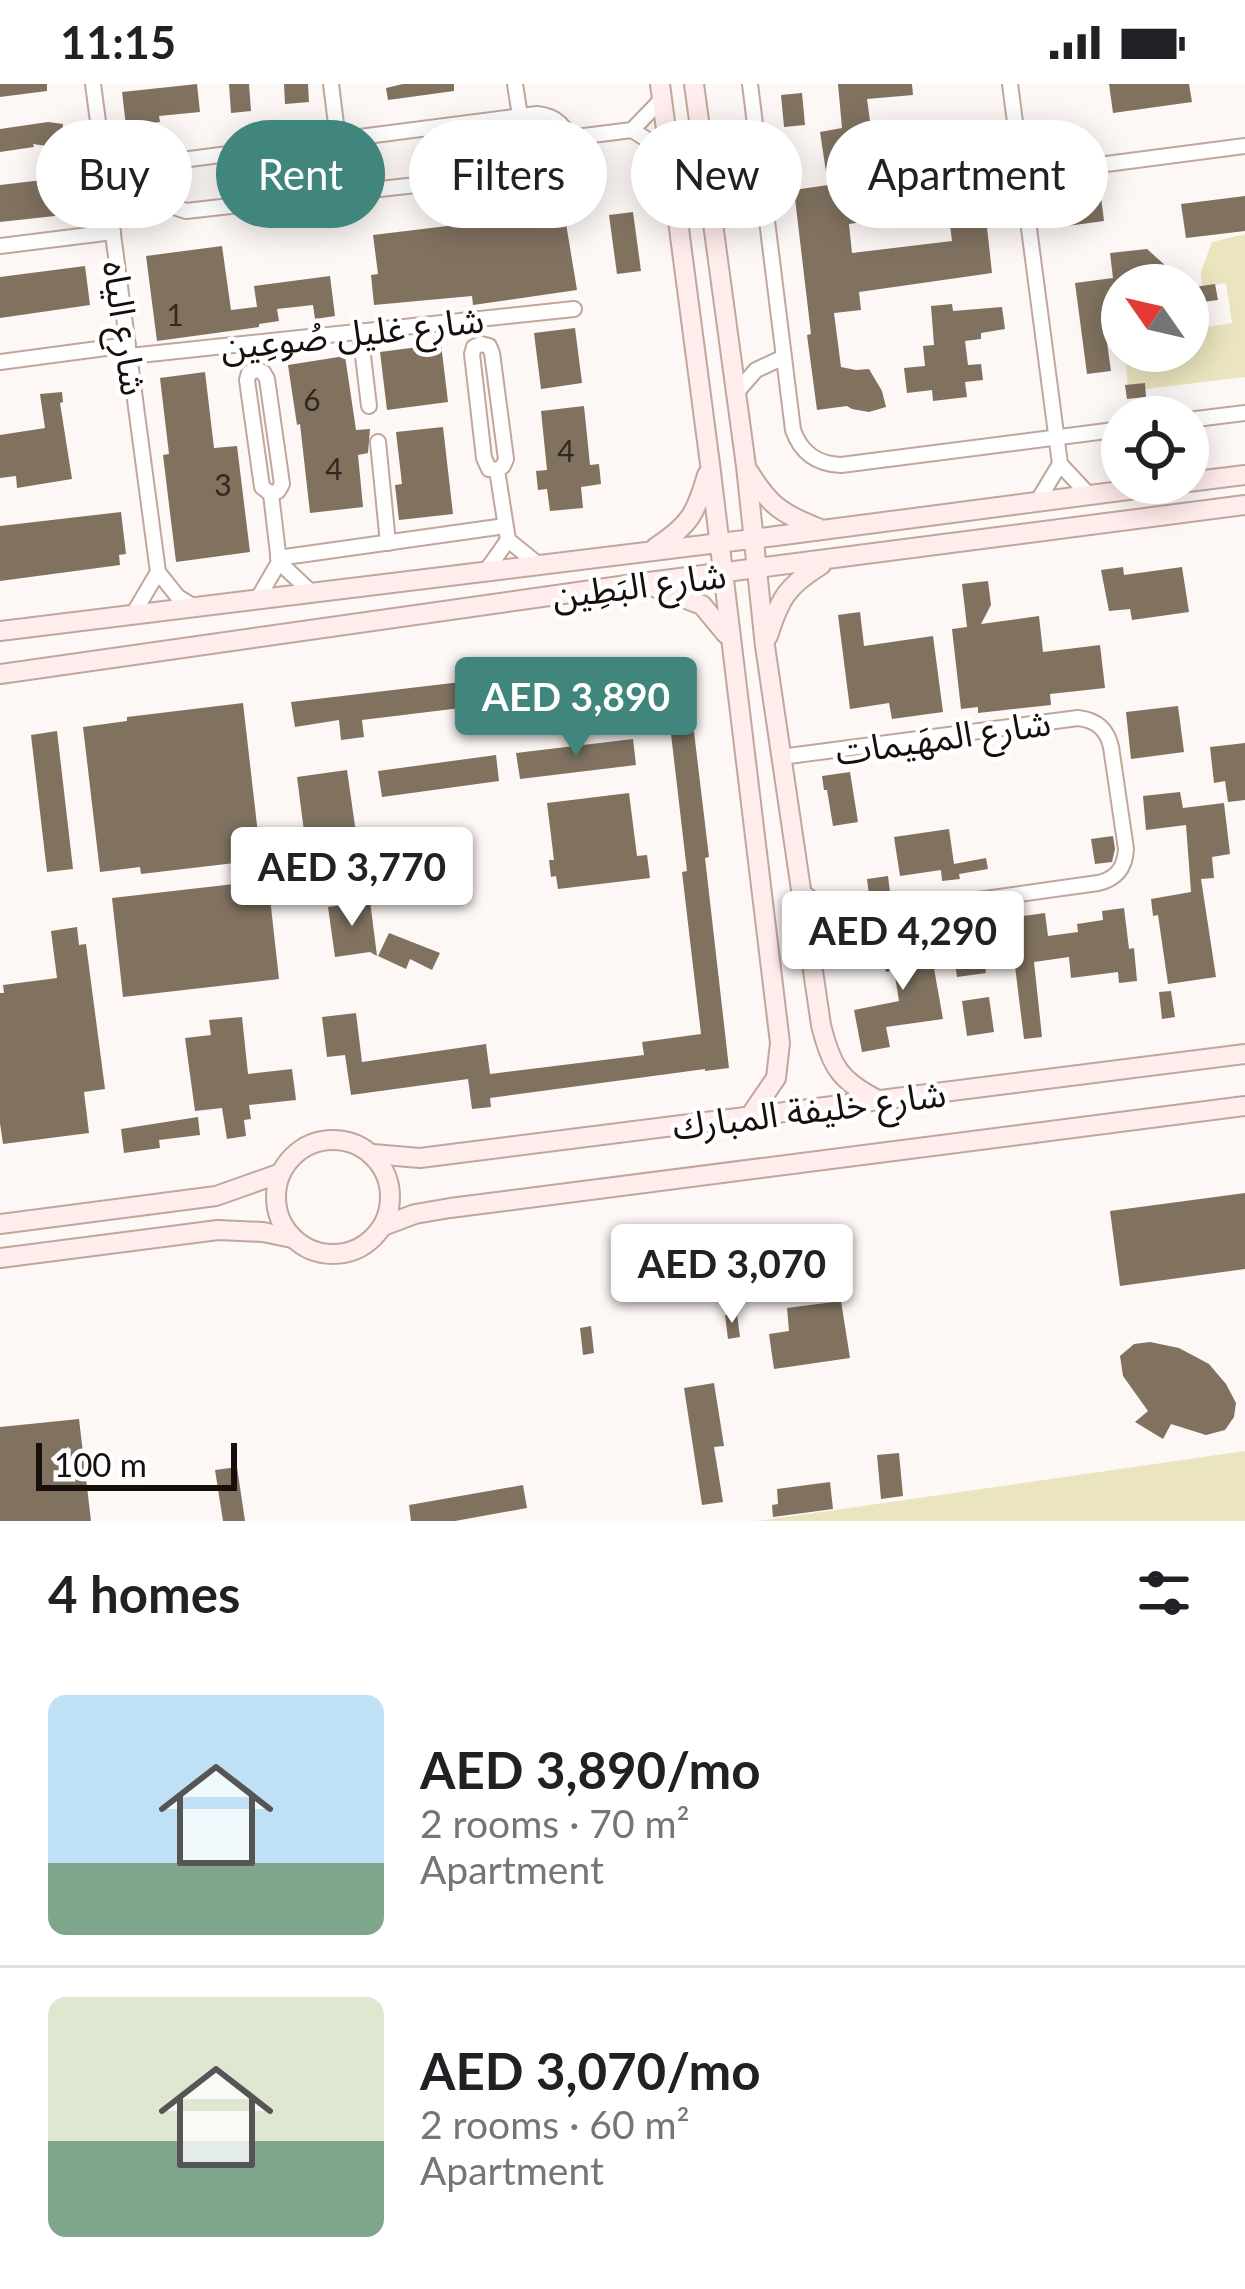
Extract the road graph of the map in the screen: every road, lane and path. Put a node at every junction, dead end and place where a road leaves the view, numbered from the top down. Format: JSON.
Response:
{"nodes":[{"id":1,"x":93,"y":84,"type":"edge"},
{"id":2,"x":331,"y":84,"type":"edge"},
{"id":3,"x":515,"y":84,"type":"edge"},
{"id":4,"x":694,"y":84,"type":"edge"},
{"id":5,"x":750,"y":84,"type":"edge"},
{"id":6,"x":1010,"y":84,"type":"edge"},
{"id":7,"x":661,"y":91,"type":"edge"},
{"id":8,"x":520,"y":116,"type":"junction"},
{"id":9,"x":98,"y":120,"type":"edge"},
{"id":10,"x":336,"y":120,"type":"edge"},
{"id":11,"x":554,"y":120,"type":"edge"},
{"id":12,"x":639,"y":120,"type":"edge"},
{"id":13,"x":1015,"y":120,"type":"edge"},
{"id":14,"x":385,"y":134,"type":"edge"},
{"id":15,"x":1245,"y":146,"type":"edge"},
{"id":16,"x":1108,"y":164,"type":"edge"},
{"id":17,"x":409,"y":186,"type":"edge"},
{"id":18,"x":192,"y":210,"type":"edge"},
{"id":19,"x":112,"y":228,"type":"edge"},
{"id":20,"x":680,"y":228,"type":"edge"},
{"id":21,"x":1029,"y":228,"type":"edge"},
{"id":22,"x":113,"y":232,"type":"junction"},
{"id":23,"x":0,"y":246,"type":"edge"},
{"id":24,"x":574,"y":309,"type":"dead end"},
{"id":25,"x":477,"y":319,"type":"junction"},
{"id":26,"x":360,"y":332,"type":"junction"},
{"id":27,"x":251,"y":343,"type":"junction"},
{"id":28,"x":129,"y":351,"type":"junction"},
{"id":29,"x":784,"y":357,"type":"junction"},
{"id":30,"x":0,"y":362,"type":"edge"},
{"id":31,"x":736,"y":393,"type":"junction"},
{"id":32,"x":369,"y":406,"type":"dead end"},
{"id":33,"x":1245,"y":413,"type":"edge"},
{"id":34,"x":1209,"y":417,"type":"edge"},
{"id":35,"x":1101,"y":432,"type":"edge"},
{"id":36,"x":1056,"y":437,"type":"junction"},
{"id":37,"x":378,"y":442,"type":"dead end"},
{"id":38,"x":710,"y":464,"type":"junction"},
{"id":39,"x":1060,"y":464,"type":"junction"},
{"id":40,"x":746,"y":466,"type":"junction"},
{"id":41,"x":1245,"y":475,"type":"edge"},
{"id":42,"x":1209,"y":480,"type":"edge"},
{"id":43,"x":1101,"y":494,"type":"edge"},
{"id":44,"x":1089,"y":495,"type":"junction"},
{"id":45,"x":1037,"y":502,"type":"junction"},
{"id":46,"x":1242,"y":508,"type":"edge"},
{"id":47,"x":822,"y":530,"type":"junction"},
{"id":48,"x":506,"y":533,"type":"junction"},
{"id":49,"x":754,"y":539,"type":"junction"},
{"id":50,"x":388,"y":543,"type":"junction"},
{"id":51,"x":718,"y":543,"type":"junction"},
{"id":52,"x":649,"y":551,"type":"junction"},
{"id":53,"x":832,"y":559,"type":"junction"},
{"id":54,"x":279,"y":560,"type":"junction"},
{"id":55,"x":539,"y":565,"type":"junction"},
{"id":56,"x":758,"y":568,"type":"junction"},
{"id":57,"x":158,"y":572,"type":"junction"},
{"id":58,"x":486,"y":572,"type":"junction"},
{"id":59,"x":722,"y":573,"type":"junction"},
{"id":60,"x":641,"y":583,"type":"junction"},
{"id":61,"x":312,"y":593,"type":"junction"},
{"id":62,"x":257,"y":600,"type":"junction"},
{"id":63,"x":196,"y":608,"type":"junction"},
{"id":64,"x":132,"y":616,"type":"junction"},
{"id":65,"x":0,"y":631,"type":"edge"},
{"id":66,"x":730,"y":641,"type":"junction"},
{"id":67,"x":765,"y":646,"type":"junction"},
{"id":68,"x":0,"y":670,"type":"edge"},
{"id":69,"x":781,"y":757,"type":"junction"},
{"id":70,"x":800,"y":891,"type":"junction"},
{"id":71,"x":842,"y":919,"type":"junction"},
{"id":72,"x":809,"y":950,"type":"junction"},
{"id":73,"x":1245,"y":1054,"type":"edge"},
{"id":74,"x":878,"y":1100,"type":"junction"},
{"id":75,"x":1245,"y":1106,"type":"edge"},
{"id":76,"x":750,"y":1116,"type":"junction"},
{"id":77,"x":373,"y":1154,"type":"junction"},
{"id":78,"x":281,"y":1173,"type":"junction"},
{"id":79,"x":0,"y":1224,"type":"edge"},
{"id":80,"x":382,"y":1226,"type":"junction"},
{"id":81,"x":292,"y":1238,"type":"junction"},
{"id":82,"x":0,"y":1258,"type":"edge"}],
"edges":[{"from":1,"to":9,"type":"street","name":"شارع الياه"},
{"from":2,"to":10,"type":"street"},
{"from":3,"to":8,"type":"street"},
{"from":4,"to":31,"type":"main road"},
{"from":5,"to":29,"type":"street"},
{"from":6,"to":13,"type":"street"},
{"from":7,"to":12,"type":"street"},
{"from":8,"to":11,"type":"street"},
{"from":8,"to":14,"type":"street"},
{"from":15,"to":16,"type":"street"},
{"from":17,"to":18,"type":"street"},
{"from":19,"to":22,"type":"street","name":"شارع الياه"},
{"from":20,"to":38,"type":"main road"},
{"from":21,"to":36,"type":"street"},
{"from":22,"to":23,"type":"street"},
{"from":22,"to":28,"type":"street","name":"شارع الياه"},
{"from":24,"to":25,"type":"street","name":"شارع غليل صُوعِين"},
{"from":25,"to":26,"type":"street","name":"شارع غليل صُوعِين"},
{"from":25,"to":48,"type":"street"},
{"from":26,"to":27,"type":"street","name":"شارع غليل صُوعِين"},
{"from":26,"to":32,"type":"street"},
{"from":27,"to":28,"type":"street","name":"شارع غليل صُوعِين"},
{"from":27,"to":54,"type":"street"},
{"from":28,"to":30,"type":"street","name":"شارع غليل صُوعِين"},
{"from":28,"to":57,"type":"street","name":"شارع الياه"},
{"from":29,"to":31,"type":"street"},
{"from":29,"to":36,"type":"street"},
{"from":31,"to":40,"type":"main road"},
{"from":33,"to":34,"type":"street"},
{"from":35,"to":36,"type":"street"},
{"from":36,"to":39,"type":"street"},
{"from":37,"to":50,"type":"street"},
{"from":38,"to":51,"type":"main road"},
{"from":38,"to":52,"type":"main road"},
{"from":39,"to":44,"type":"street"},
{"from":39,"to":45,"type":"street"},
{"from":40,"to":47,"type":"main road"},
{"from":40,"to":49,"type":"main road"},
{"from":41,"to":42,"type":"main road","name":"شارع البَطِين"},
{"from":43,"to":44,"type":"main road","name":"شارع البَطِين"},
{"from":44,"to":45,"type":"main road","name":"شارع البَطِين"},
{"from":45,"to":47,"type":"main road","name":"شارع البَطِين"},
{"from":46,"to":53,"type":"main road","name":"شارع البَطِين"},
{"from":47,"to":49,"type":"main road","name":"شارع البَطِين"},
{"from":48,"to":50,"type":"street"},
{"from":48,"to":55,"type":"street"},
{"from":48,"to":58,"type":"street"},
{"from":49,"to":51,"type":"main road","name":"شارع البَطِين"},
{"from":49,"to":56,"type":"main road"},
{"from":50,"to":54,"type":"street"},
{"from":51,"to":52,"type":"main road","name":"شارع البَطِين"},
{"from":51,"to":59,"type":"main road"},
{"from":52,"to":55,"type":"main road","name":"شارع البَطِين"},
{"from":53,"to":56,"type":"main road","name":"شارع البَطِين"},
{"from":53,"to":67,"type":"main road"},
{"from":54,"to":61,"type":"street"},
{"from":54,"to":62,"type":"street"},
{"from":55,"to":58,"type":"main road","name":"شارع البَطِين"},
{"from":56,"to":59,"type":"main road","name":"شارع البَطِين"},
{"from":56,"to":67,"type":"main road"},
{"from":57,"to":63,"type":"street"},
{"from":57,"to":64,"type":"street"},
{"from":58,"to":61,"type":"main road","name":"شارع البَطِين"},
{"from":59,"to":60,"type":"main road","name":"شارع البَطِين"},
{"from":59,"to":66,"type":"main road"},
{"from":60,"to":66,"type":"main road"},
{"from":60,"to":68,"type":"main road","name":"شارع البَطِين"},
{"from":61,"to":62,"type":"main road","name":"شارع البَطِين"},
{"from":62,"to":63,"type":"main road","name":"شارع البَطِين"},
{"from":63,"to":64,"type":"main road","name":"شارع البَطِين"},
{"from":64,"to":65,"type":"main road","name":"شارع البَطِين"},
{"from":66,"to":76,"type":"main road"},
{"from":67,"to":69,"type":"main road"},
{"from":69,"to":70,"type":"main road"},
{"from":69,"to":71,"type":"street","name":"شارع المهَيمات"},
{"from":70,"to":71,"type":"street"},
{"from":70,"to":72,"type":"main road"},
{"from":71,"to":72,"type":"street"},
{"from":72,"to":74,"type":"main road"},
{"from":73,"to":74,"type":"main road","name":"شارع خليفة المبارك"},
{"from":74,"to":76,"type":"main road","name":"شارع خليفة المبارك"},
{"from":75,"to":80,"type":"main road","name":"شارع خليفة المبارك"},
{"from":76,"to":77,"type":"main road","name":"شارع خليفة المبارك"},
{"from":77,"to":78,"type":"main road"},
{"from":77,"to":80,"type":"main road"},
{"from":78,"to":79,"type":"main road"},
{"from":78,"to":81,"type":"main road"},
{"from":80,"to":81,"type":"main road"},
{"from":81,"to":82,"type":"main road"}]}
